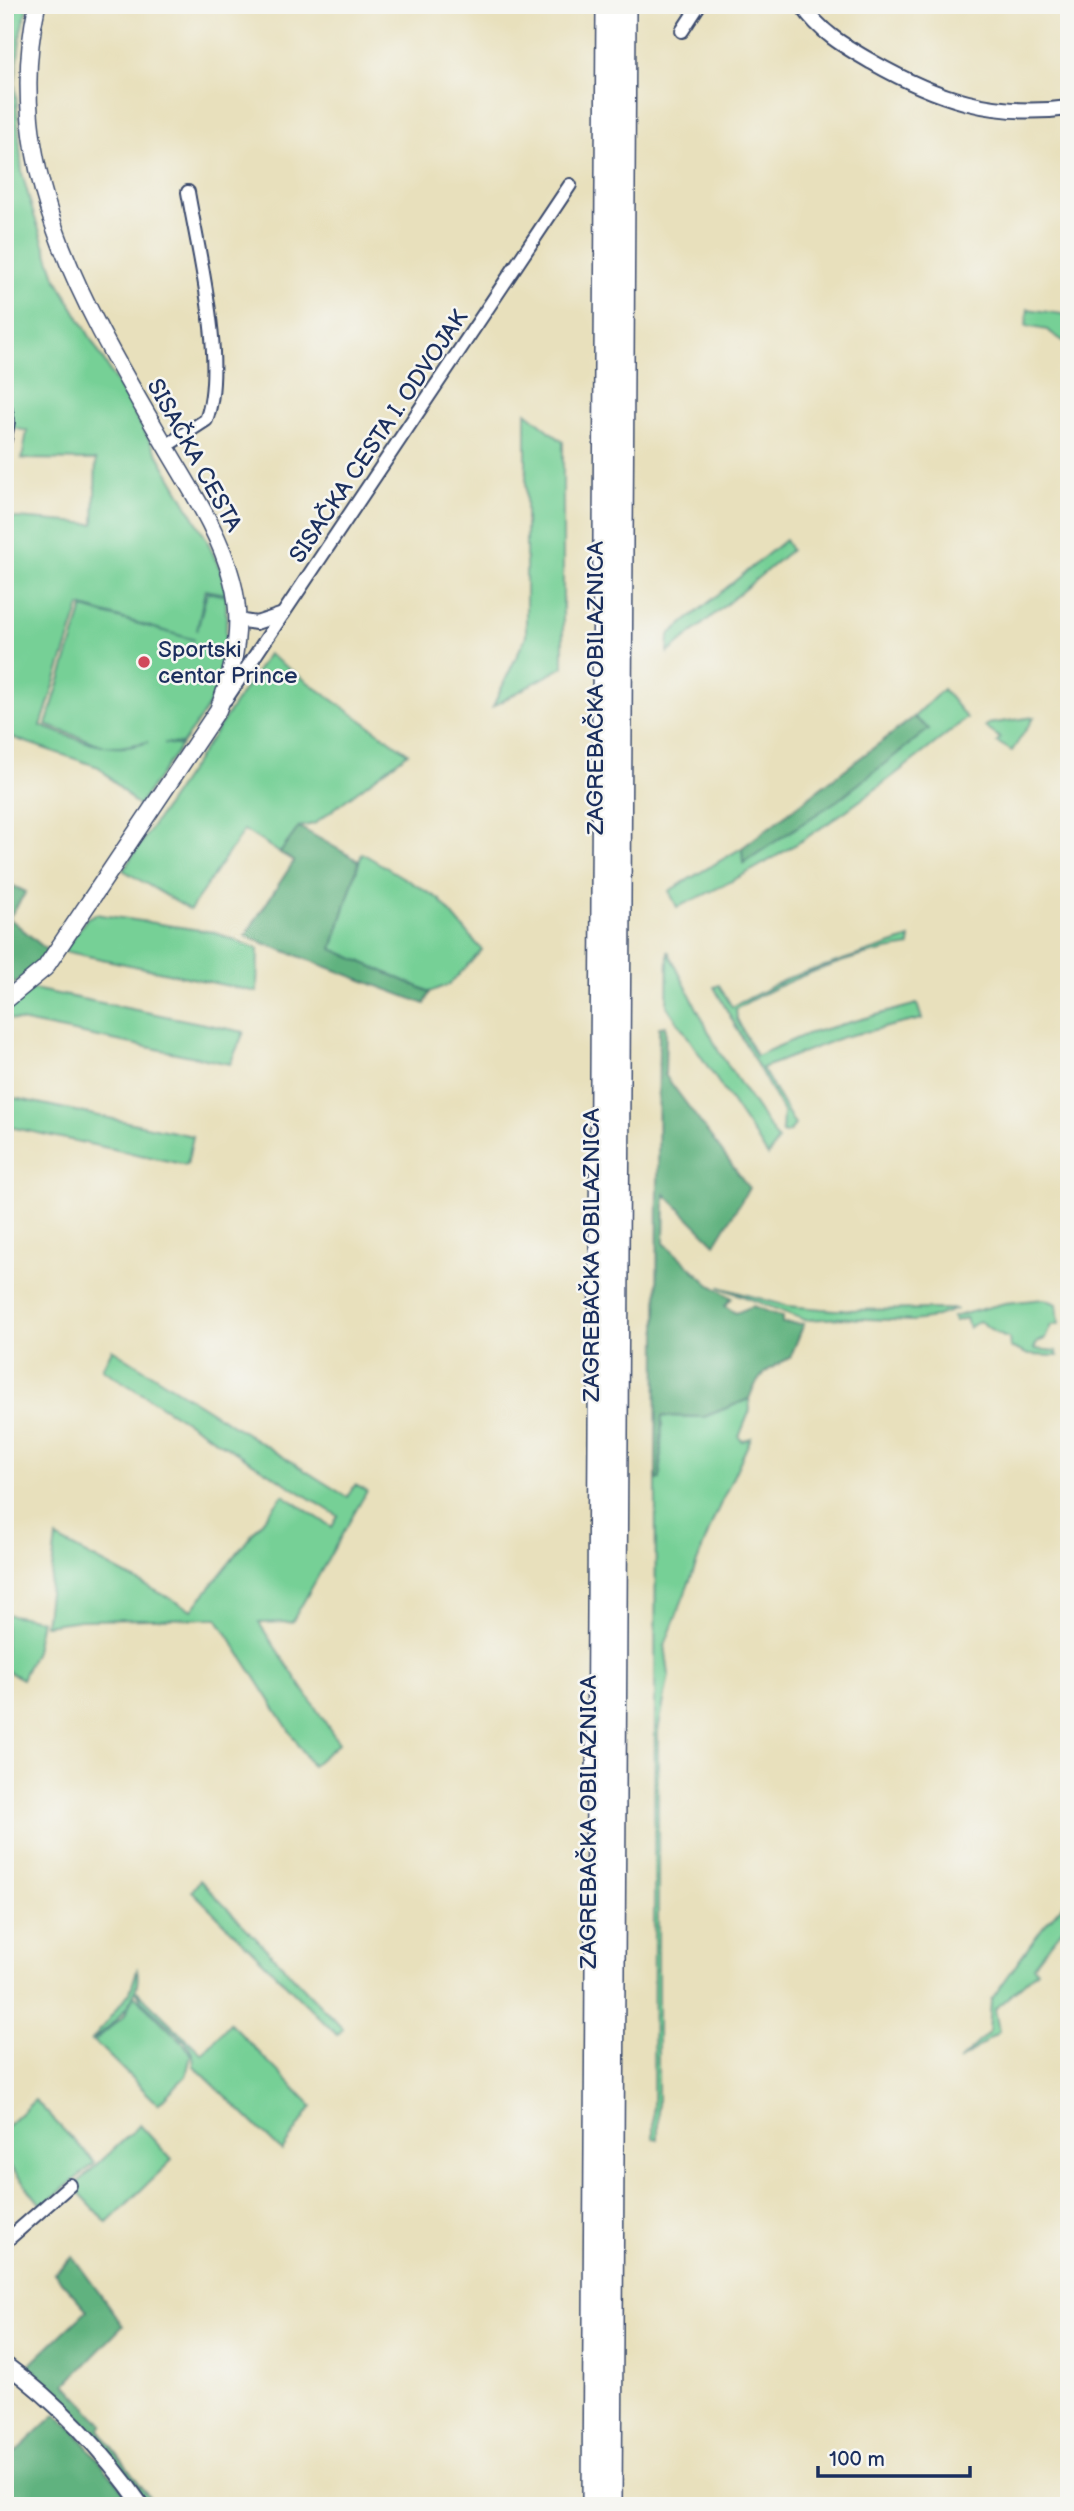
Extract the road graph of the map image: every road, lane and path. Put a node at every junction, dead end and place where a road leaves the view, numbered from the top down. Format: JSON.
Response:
{"nodes":[{"id":1,"x":37,"y":5,"type":"edge"},
{"id":2,"x":607,"y":5,"type":"edge"},
{"id":3,"x":625,"y":5,"type":"edge"},
{"id":4,"x":699,"y":5,"type":"edge"},
{"id":5,"x":802,"y":5,"type":"edge"},
{"id":6,"x":682,"y":30,"type":"dead end"},
{"id":7,"x":1069,"y":107,"type":"edge"},
{"id":8,"x":570,"y":185,"type":"dead end"},
{"id":9,"x":188,"y":192,"type":"dead end"},
{"id":10,"x":5,"y":406,"type":"edge"},
{"id":11,"x":5,"y":440,"type":"edge"},
{"id":12,"x":166,"y":446,"type":"junction"},
{"id":13,"x":283,"y":614,"type":"junction"},
{"id":14,"x":237,"y":620,"type":"junction"},
{"id":15,"x":218,"y":710,"type":"junction"},
{"id":16,"x":5,"y":1001,"type":"edge"},
{"id":17,"x":70,"y":2185,"type":"dead end"},
{"id":18,"x":5,"y":2242,"type":"edge"},
{"id":19,"x":5,"y":2364,"type":"edge"},
{"id":20,"x":142,"y":2506,"type":"edge"},
{"id":21,"x":593,"y":2506,"type":"edge"},
{"id":22,"x":611,"y":2506,"type":"edge"}],
"edges":[{"from":1,"to":12,"type":"main road","name":"SISAČKA CESTA"},
{"from":2,"to":21,"type":"highway","name":"ZAGREBAČKA OBILAZNICA"},
{"from":3,"to":22,"type":"highway","name":"ZAGREBAČKA OBILAZNICA"},
{"from":4,"to":6,"type":"street"},
{"from":5,"to":7,"type":"street"},
{"from":8,"to":13,"type":"street","name":"SISAČKA CESTA I. ODVOJAK"},
{"from":9,"to":12,"type":"street"},
{"from":10,"to":11,"type":"street"},
{"from":12,"to":14,"type":"main road","name":"SISAČKA CESTA"},
{"from":13,"to":14,"type":"street"},
{"from":13,"to":15,"type":"street","name":"SISAČKA CESTA I. ODVOJAK"},
{"from":14,"to":15,"type":"main road","name":"SISAČKA CESTA"},
{"from":15,"to":16,"type":"main road","name":"SISAČKA CESTA"},
{"from":17,"to":18,"type":"street"},
{"from":19,"to":20,"type":"street"}]}
